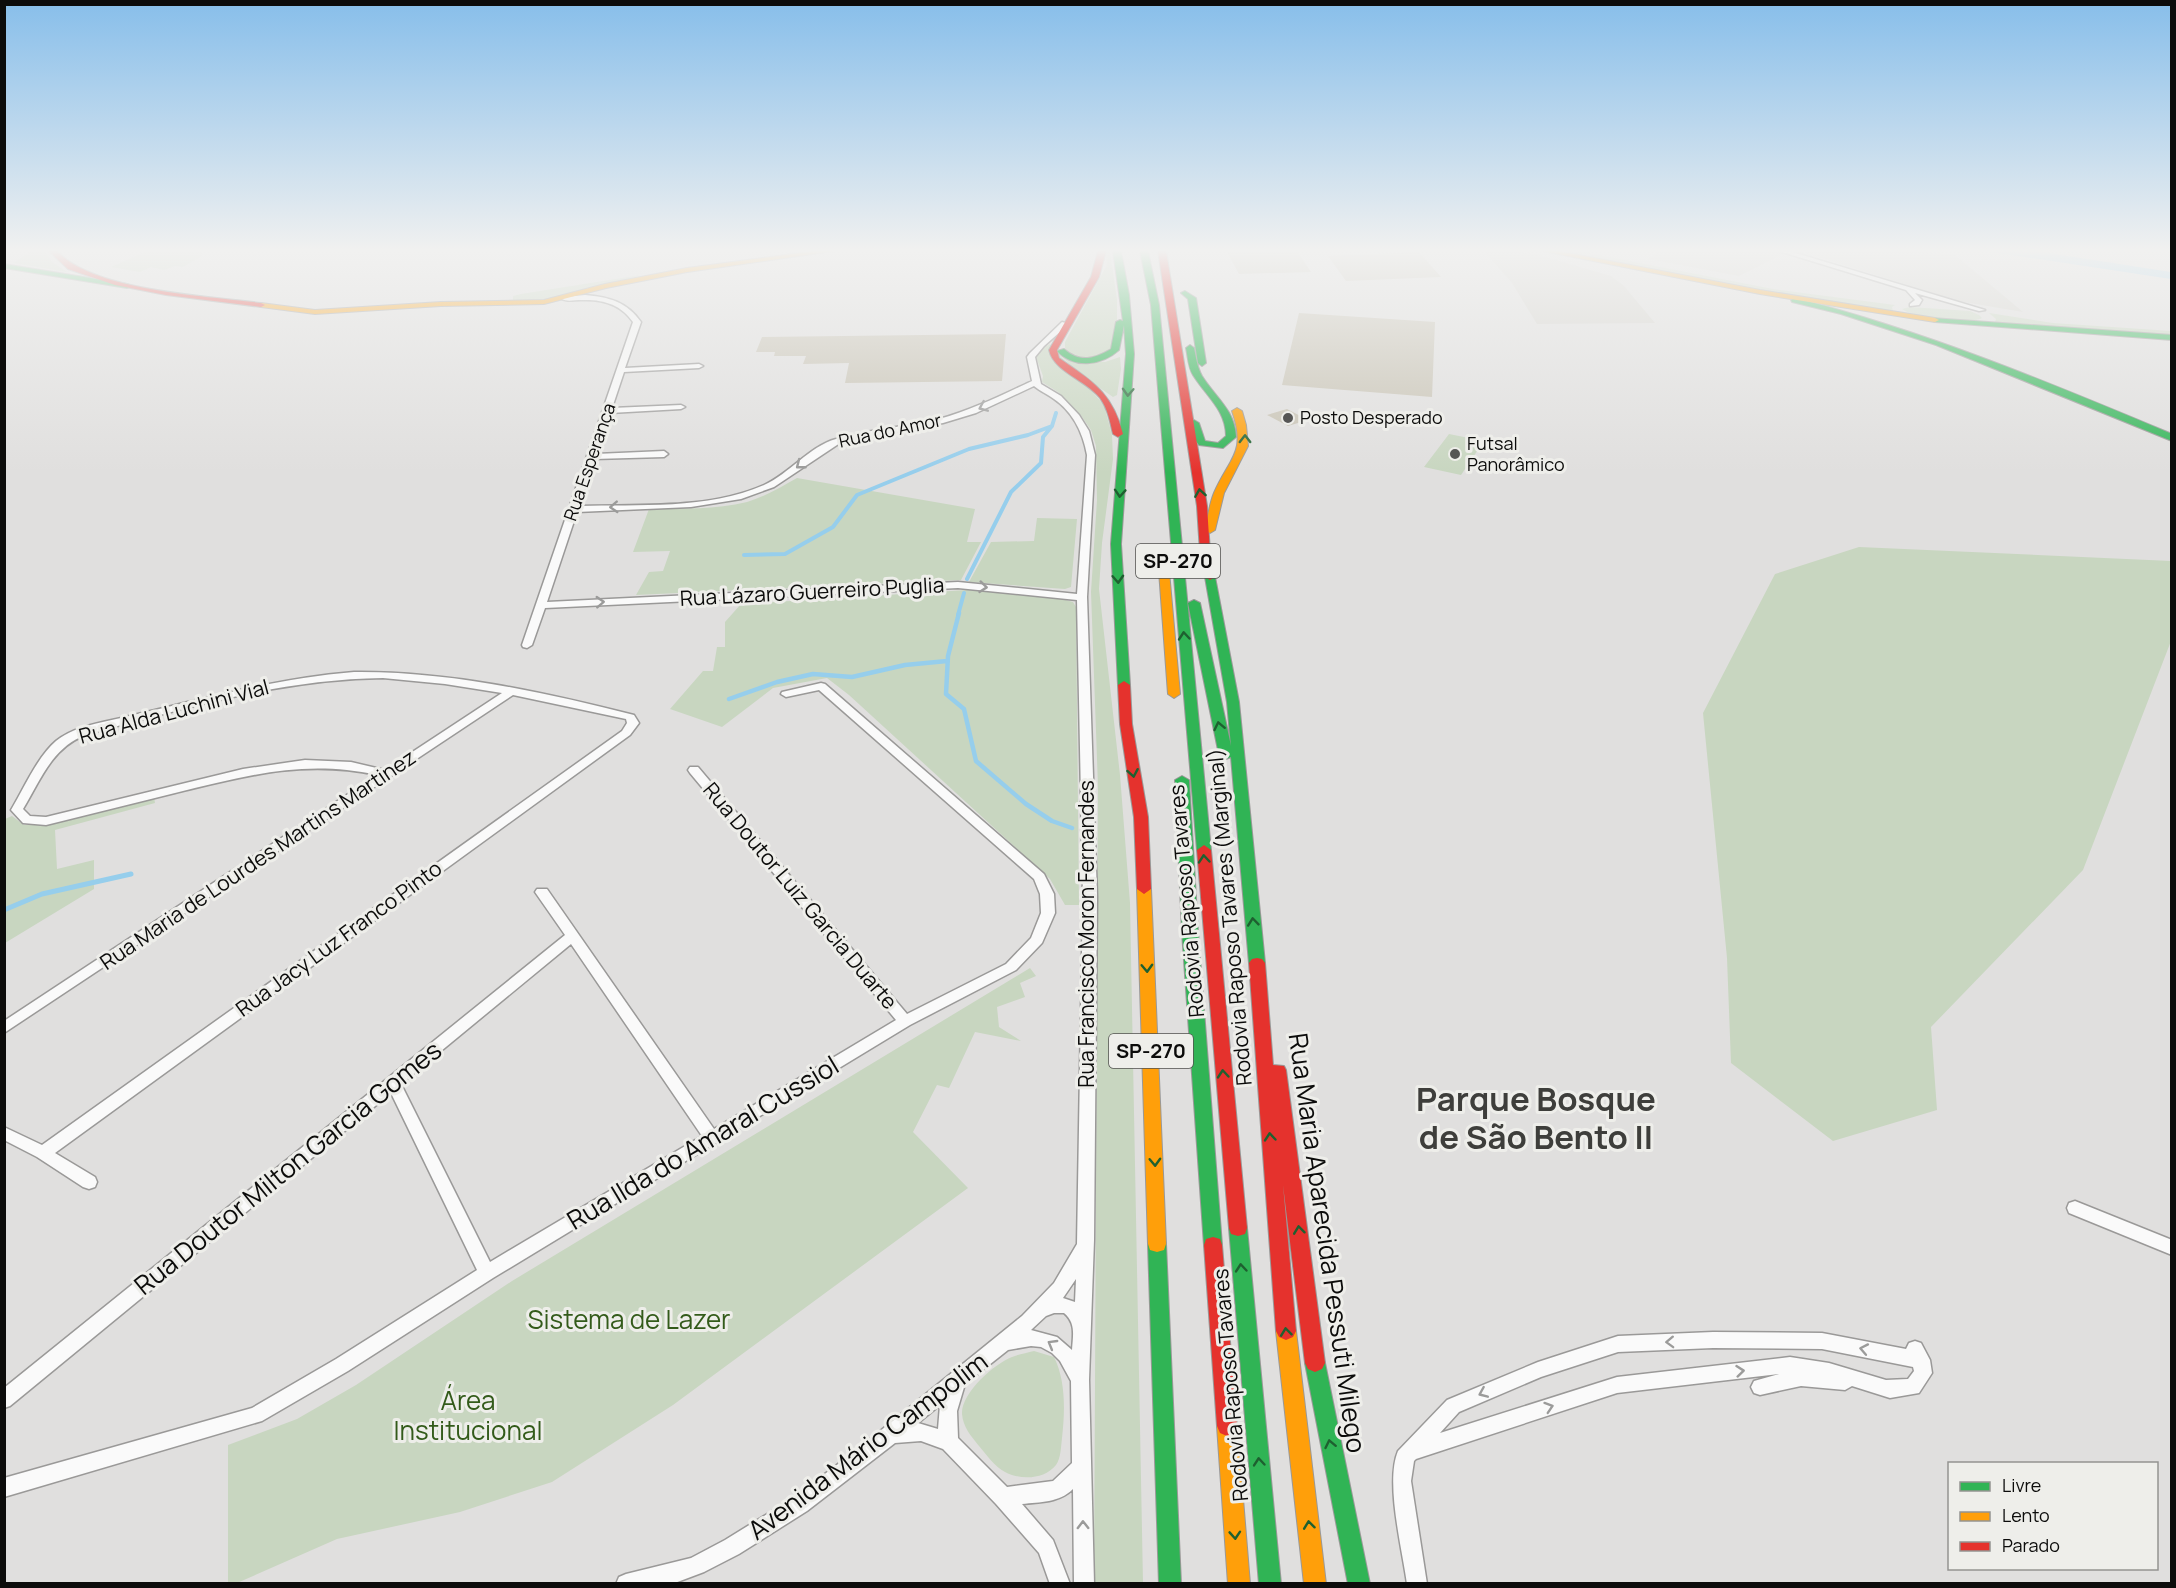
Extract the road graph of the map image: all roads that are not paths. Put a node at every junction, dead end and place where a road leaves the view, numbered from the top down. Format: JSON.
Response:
{"nodes":[{"id":1,"x":636,"y":325,"type":"edge"},
{"id":2,"x":1120,"y":325,"type":"edge"},
{"id":3,"x":1128,"y":325,"type":"edge"},
{"id":4,"x":1145,"y":325,"type":"edge"},
{"id":5,"x":1157,"y":325,"type":"edge"},
{"id":6,"x":1174,"y":325,"type":"edge"},
{"id":7,"x":1187,"y":325,"type":"edge"},
{"id":8,"x":1197,"y":325,"type":"edge"},
{"id":9,"x":1889,"y":325,"type":"edge"},
{"id":10,"x":1977,"y":325,"type":"edge"},
{"id":11,"x":2119,"y":325,"type":"edge"},
{"id":12,"x":1065,"y":326,"type":"junction"},
{"id":13,"x":2172,"y":329,"type":"edge"},
{"id":14,"x":2172,"y":338,"type":"edge"},
{"id":15,"x":699,"y":366,"type":"dead end"},
{"id":16,"x":622,"y":370,"type":"junction"},
{"id":17,"x":1183,"y":381,"type":"junction"},
{"id":18,"x":1036,"y":382,"type":"junction"},
{"id":19,"x":681,"y":407,"type":"dead end"},
{"id":20,"x":608,"y":411,"type":"junction"},
{"id":21,"x":2172,"y":438,"type":"edge"},
{"id":22,"x":664,"y":454,"type":"dead end"},
{"id":23,"x":592,"y":456,"type":"junction"},
{"id":24,"x":1122,"y":465,"type":"junction"},
{"id":25,"x":573,"y":509,"type":"junction"},
{"id":26,"x":1161,"y":533,"type":"dead end"},
{"id":27,"x":1205,"y":552,"type":"junction"},
{"id":28,"x":1163,"y":556,"type":"dead end"},
{"id":29,"x":1178,"y":559,"type":"junction"},
{"id":30,"x":1082,"y":597,"type":"junction"},
{"id":31,"x":542,"y":605,"type":"junction"},
{"id":32,"x":528,"y":645,"type":"dead end"},
{"id":33,"x":511,"y":692,"type":"junction"},
{"id":34,"x":786,"y":694,"type":"dead end"},
{"id":35,"x":1176,"y":711,"type":"dead end"},
{"id":36,"x":633,"y":723,"type":"joint"},
{"id":37,"x":1181,"y":768,"type":"dead end"},
{"id":38,"x":694,"y":770,"type":"dead end"},
{"id":39,"x":387,"y":774,"type":"junction"},
{"id":40,"x":1245,"y":823,"type":"junction"},
{"id":41,"x":542,"y":892,"type":"dead end"},
{"id":42,"x":572,"y":937,"type":"junction"},
{"id":43,"x":1256,"y":944,"type":"junction"},
{"id":44,"x":905,"y":1021,"type":"junction"},
{"id":45,"x":4,"y":1028,"type":"edge"},
{"id":46,"x":393,"y":1082,"type":"junction"},
{"id":47,"x":4,"y":1133,"type":"edge"},
{"id":48,"x":711,"y":1137,"type":"junction"},
{"id":49,"x":43,"y":1153,"type":"junction"},
{"id":50,"x":89,"y":1182,"type":"dead end"},
{"id":51,"x":2075,"y":1208,"type":"dead end"},
{"id":52,"x":1086,"y":1240,"type":"junction"},
{"id":53,"x":2172,"y":1248,"type":"edge"},
{"id":54,"x":487,"y":1273,"type":"junction"},
{"id":55,"x":1032,"y":1317,"type":"junction"},
{"id":56,"x":1081,"y":1322,"type":"junction"},
{"id":57,"x":1007,"y":1342,"type":"junction"},
{"id":58,"x":958,"y":1378,"type":"junction"},
{"id":59,"x":1080,"y":1380,"type":"junction"},
{"id":60,"x":1760,"y":1387,"type":"dead end"},
{"id":61,"x":1890,"y":1390,"type":"junction"},
{"id":62,"x":4,"y":1400,"type":"edge"},
{"id":63,"x":893,"y":1434,"type":"junction"},
{"id":64,"x":949,"y":1442,"type":"junction"},
{"id":65,"x":1414,"y":1450,"type":"junction"},
{"id":66,"x":1082,"y":1466,"type":"junction"},
{"id":67,"x":4,"y":1488,"type":"edge"},
{"id":68,"x":1003,"y":1497,"type":"junction"},
{"id":69,"x":626,"y":1584,"type":"edge"},
{"id":70,"x":1060,"y":1584,"type":"edge"},
{"id":71,"x":1084,"y":1584,"type":"edge"},
{"id":72,"x":1170,"y":1584,"type":"edge"},
{"id":73,"x":1239,"y":1584,"type":"edge"},
{"id":74,"x":1270,"y":1584,"type":"edge"},
{"id":75,"x":1315,"y":1584,"type":"edge"},
{"id":76,"x":1359,"y":1584,"type":"edge"},
{"id":77,"x":1417,"y":1584,"type":"edge"}],
"edges":[{"from":1,"to":16,"type":"street","name":"Rua Esperança"},
{"from":2,"to":12,"type":"main road"},
{"from":3,"to":24,"type":"main road","number":"SP-270","one_way":true},
{"from":4,"to":26,"type":"main road","number":"SP-270"},
{"from":5,"to":29,"type":"main road","name":"Rodovia Raposo Tavares","number":"SP-270"},
{"from":6,"to":17,"type":"main road","name":"Rodovia Raposo Tavares (Marginal)","number":"SP-270"},
{"from":7,"to":17,"type":"main road"},
{"from":27,"to":8,"type":"main road","one_way":true},
{"from":9,"to":21,"type":"main road"},
{"from":10,"to":14,"type":"main road"},
{"from":11,"to":13,"type":"main road"},
{"from":12,"to":18,"type":"street"},
{"from":12,"to":24,"type":"main road"},
{"from":15,"to":16,"type":"street"},
{"from":16,"to":20,"type":"street","name":"Rua Esperança"},
{"from":27,"to":17,"type":"main road","name":"Rodovia Raposo Tavares (Marginal)","number":"SP-270","one_way":true},
{"from":18,"to":25,"type":"street","name":"Rua do Amor","one_way":true},
{"from":18,"to":30,"type":"street","name":"Rua Francisco Moron Fernandes"},
{"from":19,"to":20,"type":"street"},
{"from":20,"to":23,"type":"street","name":"Rua Esperança"},
{"from":22,"to":23,"type":"street"},
{"from":23,"to":25,"type":"street","name":"Rua Esperança"},
{"from":24,"to":72,"type":"main road","number":"SP-270","one_way":true},
{"from":25,"to":31,"type":"street","name":"Rua Esperança"},
{"from":27,"to":40,"type":"main road","name":"Rodovia Raposo Tavares (Marginal)","number":"SP-270"},
{"from":28,"to":35,"type":"main road","number":"SP-270"},
{"from":40,"to":29,"type":"main road","one_way":true},
{"from":74,"to":29,"type":"main road","name":"Rodovia Raposo Tavares","number":"SP-270","one_way":true},
{"from":31,"to":30,"type":"street","name":"Rua Lázaro Guerreiro Puglia","one_way":true},
{"from":30,"to":52,"type":"street","name":"Rua Francisco Moron Fernandes"},
{"from":31,"to":32,"type":"street","name":"Rua Esperança"},
{"from":33,"to":36,"type":"street","name":"Rua Alda Luchini Vial"},
{"from":33,"to":39,"type":"street","name":"Rua Maria de Lourdes Martins Martinez"},
{"from":33,"to":39,"type":"street","name":"Rua Alda Luchini Vial"},
{"from":34,"to":44,"type":"street","name":"Rua Ilda do Amaral Cussiol"},
{"from":36,"to":49,"type":"street","name":"Rua Jacy Luz Franco Pinto"},
{"from":37,"to":73,"type":"main road","name":"Rodovia Raposo Tavares","number":"SP-270","one_way":true},
{"from":38,"to":44,"type":"street","name":"Rua Doutor Luiz Garcia Duarte"},
{"from":39,"to":45,"type":"street","name":"Rua Maria de Lourdes Martins Martinez"},
{"from":43,"to":40,"type":"main road","name":"Rodovia Raposo Tavares (Marginal)","number":"SP-270","one_way":true},
{"from":41,"to":42,"type":"street"},
{"from":42,"to":46,"type":"street","name":"Rua Doutor Milton Garcia Gomes"},
{"from":42,"to":48,"type":"street"},
{"from":75,"to":43,"type":"main road","name":"Rodovia Raposo Tavares (Marginal)","number":"SP-270","one_way":true},
{"from":76,"to":43,"type":"main road","name":"Rua Maria Aparecida Pessuti Milego","one_way":true},
{"from":44,"to":48,"type":"street","name":"Rua Ilda do Amaral Cussiol"},
{"from":46,"to":54,"type":"street"},
{"from":46,"to":62,"type":"street","name":"Rua Doutor Milton Garcia Gomes"},
{"from":47,"to":49,"type":"street"},
{"from":48,"to":54,"type":"street","name":"Rua Ilda do Amaral Cussiol"},
{"from":49,"to":50,"type":"street"},
{"from":51,"to":53,"type":"street"},
{"from":52,"to":55,"type":"street","name":"Avenida Mário Campolim"},
{"from":52,"to":56,"type":"street","name":"Rua Francisco Moron Fernandes"},
{"from":54,"to":67,"type":"street","name":"Rua Ilda do Amaral Cussiol"},
{"from":55,"to":56,"type":"street","name":"Avenida Mário Campolim"},
{"from":55,"to":57,"type":"street","name":"Avenida Mário Campolim"},
{"from":56,"to":59,"type":"street","name":"Rua Francisco Moron Fernandes"},
{"from":57,"to":58,"type":"street","name":"Avenida Mário Campolim"},
{"from":59,"to":57,"type":"street","name":"Avenida Mário Campolim","one_way":true},
{"from":58,"to":63,"type":"street","name":"Avenida Mário Campolim"},
{"from":58,"to":64,"type":"street"},
{"from":59,"to":66,"type":"street","name":"Rua Francisco Moron Fernandes"},
{"from":60,"to":61,"type":"street"},
{"from":65,"to":61,"type":"street","one_way":true},
{"from":61,"to":65,"type":"street","one_way":true},
{"from":63,"to":64,"type":"street"},
{"from":63,"to":69,"type":"street","name":"Avenida Mário Campolim"},
{"from":64,"to":68,"type":"street"},
{"from":65,"to":77,"type":"street"},
{"from":66,"to":68,"type":"street"},
{"from":71,"to":66,"type":"street","name":"Rua Francisco Moron Fernandes","one_way":true},
{"from":68,"to":70,"type":"street"}]}
